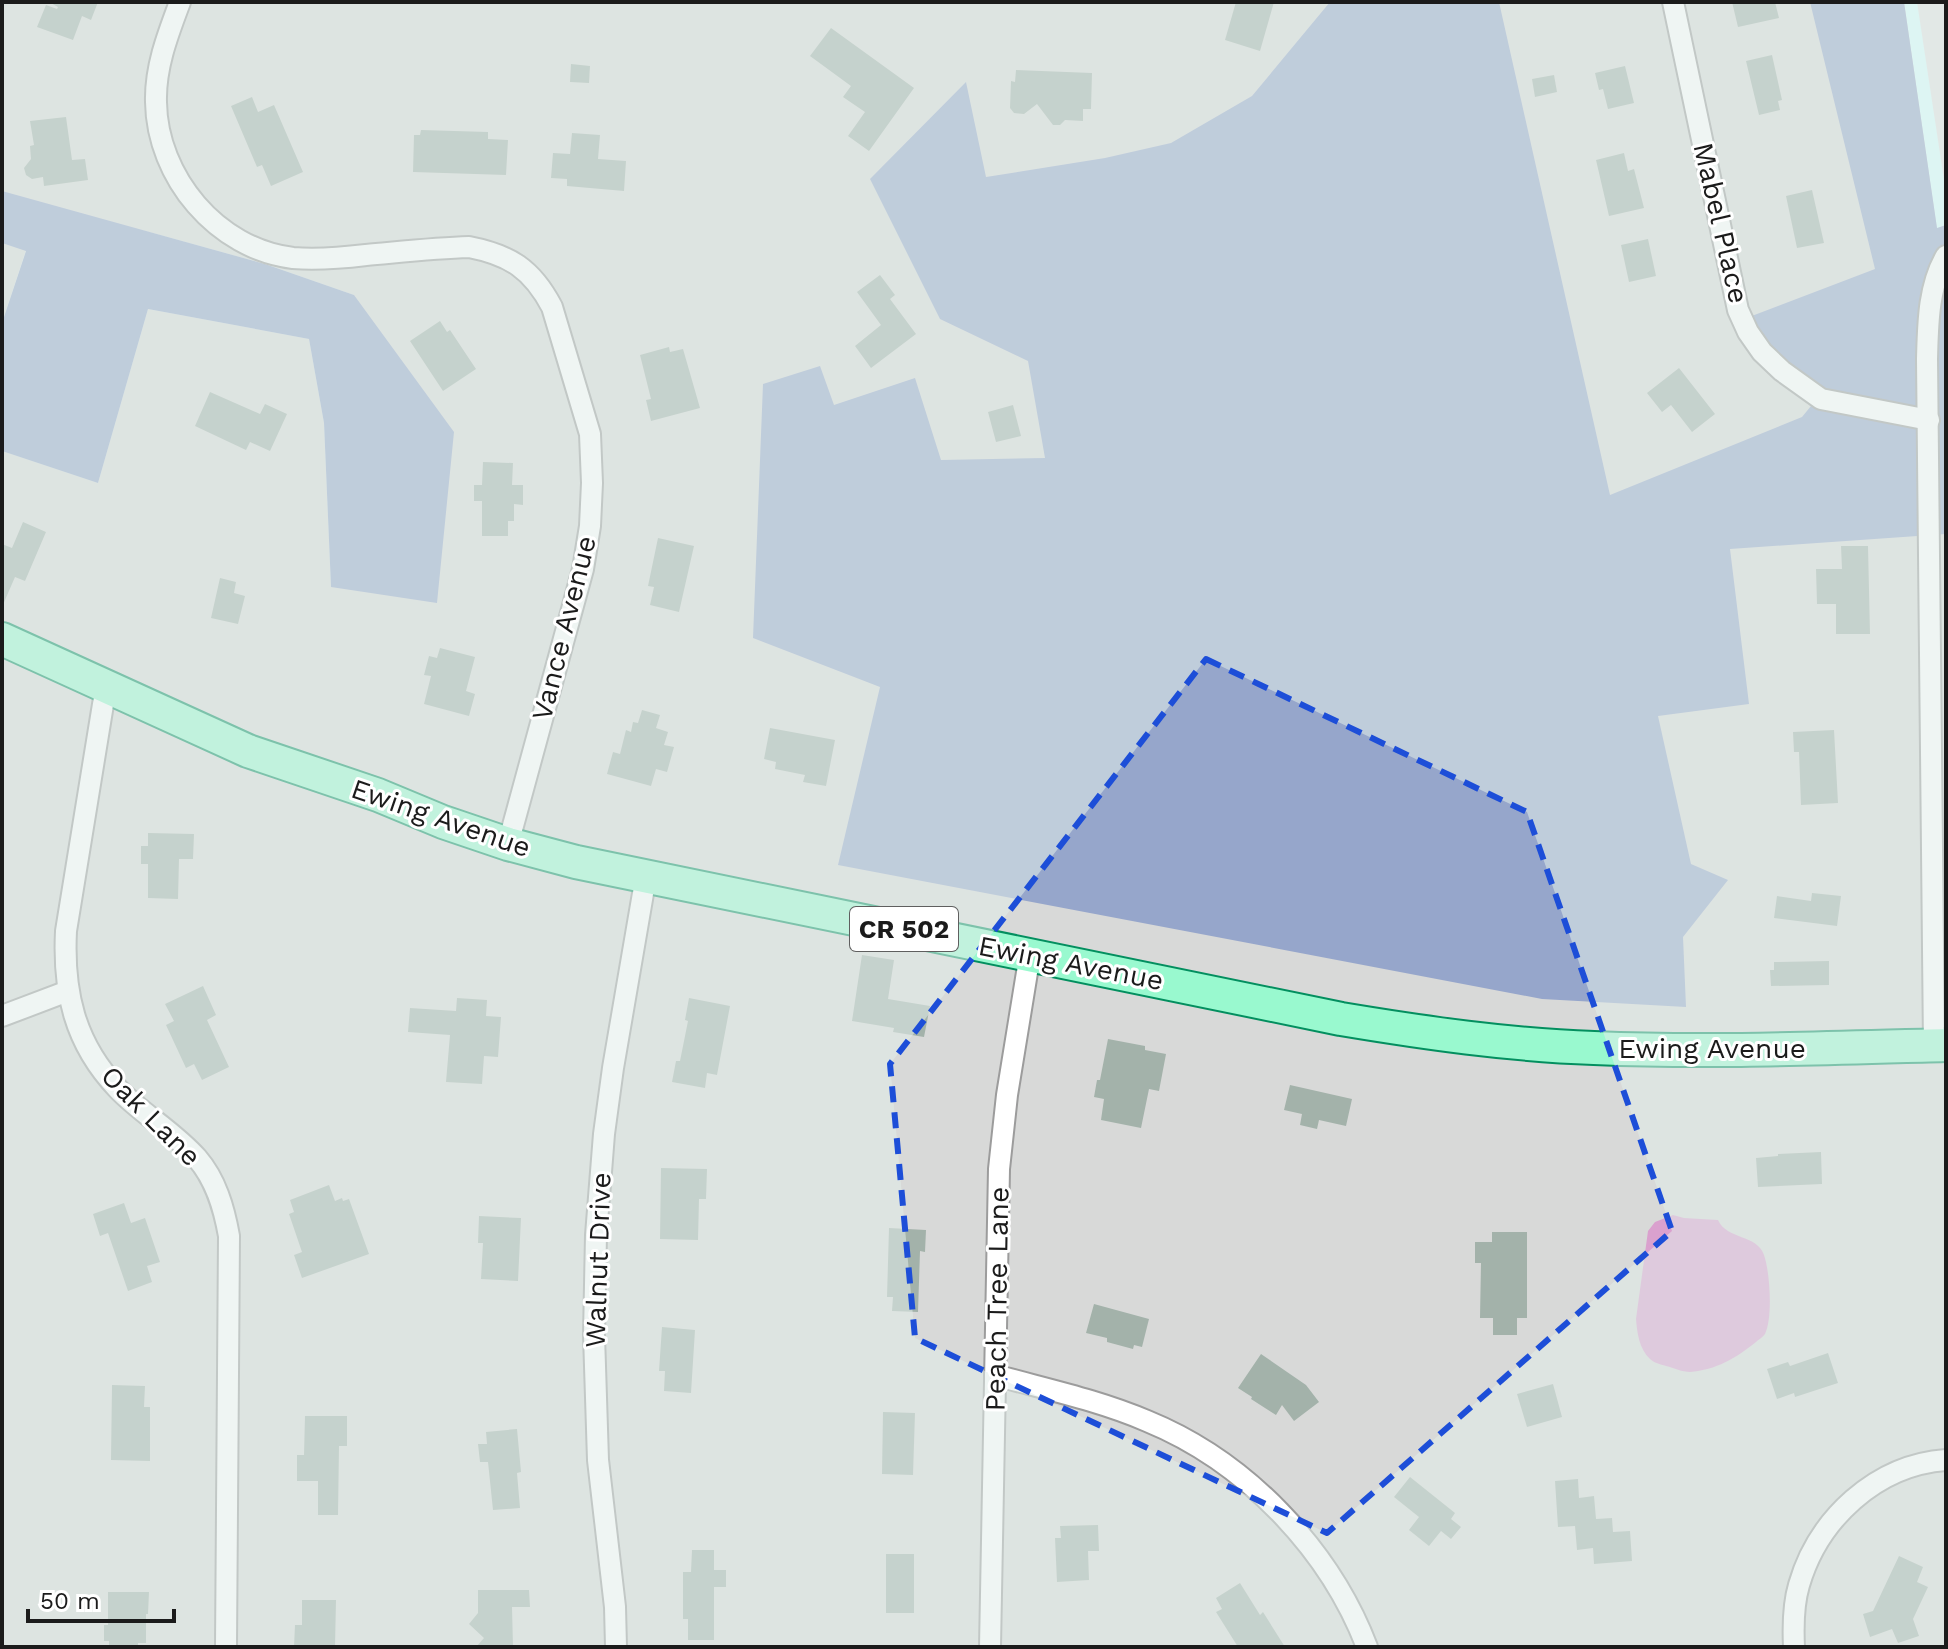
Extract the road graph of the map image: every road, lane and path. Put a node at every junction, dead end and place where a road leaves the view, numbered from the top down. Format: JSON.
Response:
{"nodes":[{"id":1,"x":180,"y":2,"type":"edge"},
{"id":2,"x":1673,"y":2,"type":"edge"},
{"id":3,"x":1946,"y":256,"type":"edge"},
{"id":4,"x":1929,"y":420,"type":"junction"},
{"id":5,"x":2,"y":639,"type":"edge"},
{"id":6,"x":106,"y":686,"type":"junction"},
{"id":7,"x":508,"y":844,"type":"junction"},
{"id":8,"x":646,"y":876,"type":"junction"},
{"id":9,"x":1030,"y":954,"type":"junction"},
{"id":10,"x":68,"y":991,"type":"junction"},
{"id":11,"x":2,"y":1016,"type":"edge"},
{"id":12,"x":1940,"y":1045,"type":"edge"},
{"id":13,"x":995,"y":1375,"type":"junction"},
{"id":14,"x":1946,"y":1460,"type":"edge"},
{"id":15,"x":226,"y":1647,"type":"edge"},
{"id":16,"x":616,"y":1647,"type":"edge"},
{"id":17,"x":990,"y":1647,"type":"edge"},
{"id":18,"x":1367,"y":1647,"type":"edge"},
{"id":19,"x":1794,"y":1647,"type":"edge"}],
"edges":[{"from":1,"to":7,"type":"street","name":"Vance Avenue"},
{"from":2,"to":4,"type":"street","name":"Mabel Place"},
{"from":3,"to":4,"type":"street"},
{"from":4,"to":12,"type":"street"},
{"from":5,"to":6,"type":"main road","name":"Ewing Avenue","number":"CR 502"},
{"from":6,"to":7,"type":"main road","name":"Ewing Avenue","number":"CR 502"},
{"from":6,"to":10,"type":"street","name":"Oak Lane"},
{"from":7,"to":8,"type":"main road","name":"Ewing Avenue","number":"CR 502"},
{"from":8,"to":9,"type":"main road","name":"Ewing Avenue","number":"CR 502"},
{"from":8,"to":16,"type":"street","name":"Walnut Drive"},
{"from":9,"to":12,"type":"main road","name":"Ewing Avenue","number":"CR 502"},
{"from":9,"to":13,"type":"street","name":"Peach Tree Lane"},
{"from":10,"to":11,"type":"street"},
{"from":10,"to":15,"type":"street","name":"Oak Lane"},
{"from":13,"to":17,"type":"street","name":"Peach Tree Lane"},
{"from":13,"to":18,"type":"street"},
{"from":14,"to":19,"type":"street"}]}
